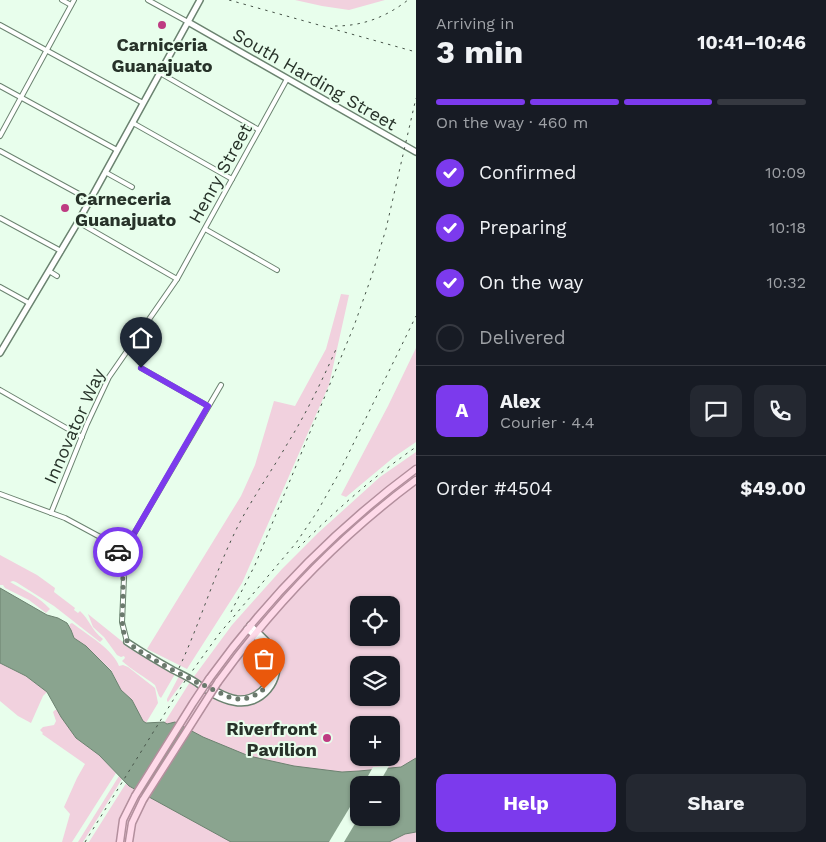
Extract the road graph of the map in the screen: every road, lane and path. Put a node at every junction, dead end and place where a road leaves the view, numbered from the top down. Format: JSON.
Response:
{"nodes":[{"id":1,"x":62,"y":0,"type":"edge"},
{"id":2,"x":74,"y":0,"type":"edge"},
{"id":3,"x":148,"y":0,"type":"edge"},
{"id":4,"x":200,"y":0,"type":"edge"},
{"id":5,"x":72,"y":5,"type":"junction"},
{"id":6,"x":188,"y":22,"type":"junction"},
{"id":7,"x":0,"y":25,"type":"edge"},
{"id":8,"x":47,"y":50,"type":"junction"},
{"id":9,"x":160,"y":73,"type":"junction"},
{"id":10,"x":287,"y":79,"type":"junction"},
{"id":11,"x":0,"y":86,"type":"edge"},
{"id":12,"x":21,"y":98,"type":"junction"},
{"id":13,"x":144,"y":103,"type":"junction"},
{"id":14,"x":133,"y":123,"type":"junction"},
{"id":15,"x":259,"y":130,"type":"junction"},
{"id":16,"x":0,"y":136,"type":"edge"},
{"id":17,"x":118,"y":150,"type":"junction"},
{"id":18,"x":0,"y":151,"type":"edge"},
{"id":19,"x":416,"y":152,"type":"edge"},
{"id":20,"x":105,"y":172,"type":"junction"},
{"id":21,"x":232,"y":179,"type":"junction"},
{"id":22,"x":132,"y":188,"type":"dead end"},
{"id":23,"x":90,"y":200,"type":"junction"},
{"id":24,"x":0,"y":218,"type":"edge"},
{"id":25,"x":78,"y":222,"type":"junction"},
{"id":26,"x":204,"y":229,"type":"junction"},
{"id":27,"x":60,"y":251,"type":"junction"},
{"id":28,"x":277,"y":270,"type":"dead end"},
{"id":29,"x":49,"y":271,"type":"junction"},
{"id":30,"x":57,"y":276,"type":"dead end"},
{"id":31,"x":177,"y":279,"type":"junction"},
{"id":32,"x":0,"y":287,"type":"edge"},
{"id":33,"x":30,"y":303,"type":"junction"},
{"id":34,"x":0,"y":353,"type":"edge"},
{"id":35,"x":141,"y":368,"type":"dead end"},
{"id":36,"x":221,"y":385,"type":"dead end"},
{"id":37,"x":0,"y":390,"type":"edge"},
{"id":38,"x":208,"y":406,"type":"junction"},
{"id":39,"x":82,"y":437,"type":"junction"},
{"id":40,"x":416,"y":469,"type":"edge"},
{"id":41,"x":416,"y":480,"type":"edge"},
{"id":42,"x":0,"y":494,"type":"edge"},
{"id":43,"x":51,"y":513,"type":"junction"},
{"id":44,"x":118,"y":552,"type":"junction"},
{"id":45,"x":248,"y":627,"type":"junction"},
{"id":46,"x":255,"y":633,"type":"junction"},
{"id":47,"x":127,"y":642,"type":"joint"},
{"id":48,"x":120,"y":842,"type":"edge"},
{"id":49,"x":129,"y":842,"type":"edge"}],
"edges":[{"from":1,"to":5,"type":"street"},
{"from":2,"to":5,"type":"street"},
{"from":3,"to":6,"type":"street","name":"South Harding Street"},
{"from":4,"to":6,"type":"street"},
{"from":5,"to":8,"type":"street"},
{"from":6,"to":9,"type":"street"},
{"from":6,"to":10,"type":"street","name":"South Harding Street"},
{"from":7,"to":8,"type":"street"},
{"from":8,"to":12,"type":"street"},
{"from":8,"to":13,"type":"street"},
{"from":9,"to":13,"type":"street"},
{"from":9,"to":15,"type":"street"},
{"from":10,"to":15,"type":"street","name":"Henry Street"},
{"from":10,"to":19,"type":"street","name":"South Harding Street"},
{"from":11,"to":12,"type":"street"},
{"from":12,"to":16,"type":"street"},
{"from":12,"to":17,"type":"street"},
{"from":13,"to":14,"type":"street"},
{"from":14,"to":17,"type":"street"},
{"from":14,"to":21,"type":"street"},
{"from":15,"to":21,"type":"street","name":"Henry Street"},
{"from":17,"to":20,"type":"street"},
{"from":18,"to":23,"type":"street"},
{"from":20,"to":22,"type":"street"},
{"from":20,"to":23,"type":"street"},
{"from":21,"to":26,"type":"street","name":"Henry Street"},
{"from":23,"to":25,"type":"street"},
{"from":24,"to":27,"type":"street"},
{"from":25,"to":27,"type":"street"},
{"from":25,"to":31,"type":"street"},
{"from":26,"to":28,"type":"street"},
{"from":26,"to":31,"type":"street","name":"Henry Street"},
{"from":27,"to":29,"type":"street"},
{"from":29,"to":30,"type":"street"},
{"from":29,"to":33,"type":"street"},
{"from":31,"to":39,"type":"street","name":"Innovator Way"},
{"from":32,"to":33,"type":"street"},
{"from":33,"to":34,"type":"street"},
{"from":35,"to":38,"type":"street"},
{"from":36,"to":38,"type":"street"},
{"from":37,"to":39,"type":"street"},
{"from":38,"to":44,"type":"street"},
{"from":39,"to":43,"type":"street","name":"Innovator Way"},
{"from":40,"to":45,"type":"main road"},
{"from":41,"to":46,"type":"main road"},
{"from":42,"to":43,"type":"street"},
{"from":43,"to":44,"type":"street"},
{"from":44,"to":47,"type":"street"},
{"from":45,"to":46,"type":"street"},
{"from":45,"to":48,"type":"main road","bridge":true},
{"from":46,"to":47,"type":"street"},
{"from":46,"to":49,"type":"main road","bridge":true}]}
